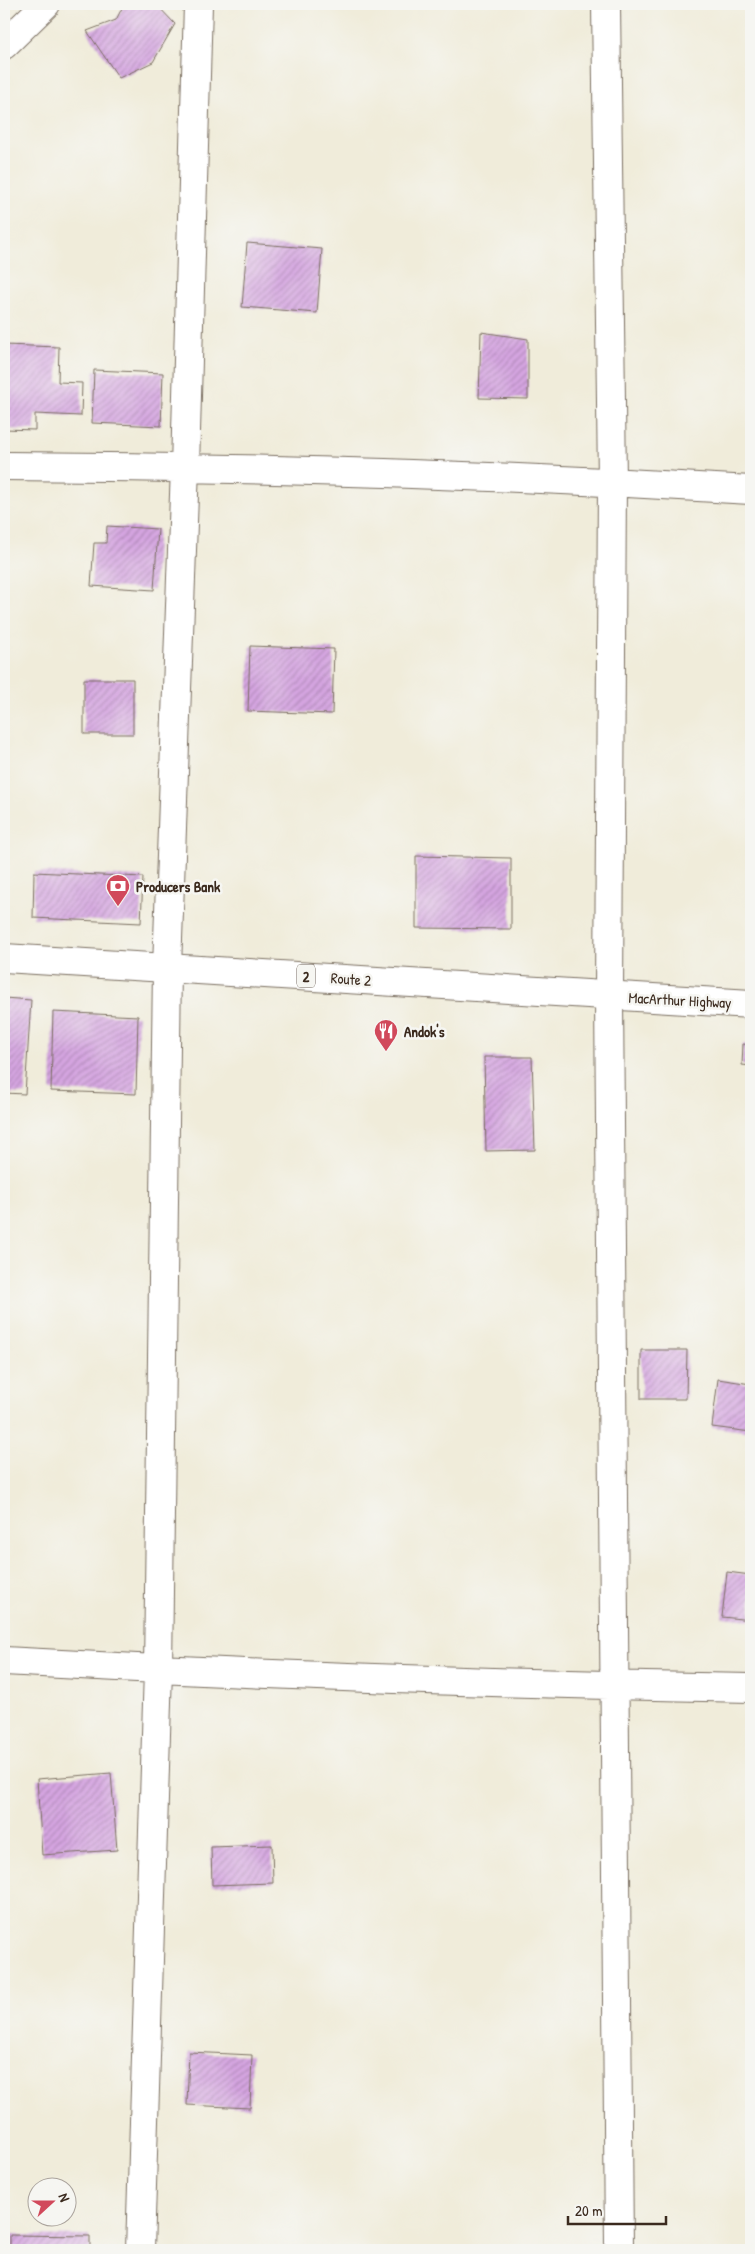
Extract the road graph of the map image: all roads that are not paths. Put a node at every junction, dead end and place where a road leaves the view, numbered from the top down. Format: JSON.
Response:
{"nodes":[{"id":1,"x":46,"y":4,"type":"edge"},
{"id":2,"x":198,"y":4,"type":"edge"},
{"id":3,"x":606,"y":4,"type":"edge"},
{"id":4,"x":4,"y":45,"type":"edge"},
{"id":5,"x":4,"y":466,"type":"edge"},
{"id":6,"x":185,"y":466,"type":"junction"},
{"id":7,"x":612,"y":481,"type":"junction"},
{"id":8,"x":751,"y":490,"type":"edge"},
{"id":9,"x":4,"y":958,"type":"edge"},
{"id":10,"x":167,"y":967,"type":"junction"},
{"id":11,"x":609,"y":996,"type":"junction"},
{"id":12,"x":751,"y":1004,"type":"edge"},
{"id":13,"x":4,"y":1661,"type":"edge"},
{"id":14,"x":158,"y":1670,"type":"junction"},
{"id":15,"x":614,"y":1686,"type":"junction"},
{"id":16,"x":751,"y":1688,"type":"edge"},
{"id":17,"x":140,"y":2250,"type":"edge"},
{"id":18,"x":619,"y":2250,"type":"edge"}],
"edges":[{"from":1,"to":4,"type":"main road"},
{"from":2,"to":6,"type":"main road"},
{"from":3,"to":7,"type":"main road"},
{"from":5,"to":6,"type":"main road"},
{"from":6,"to":7,"type":"main road"},
{"from":6,"to":10,"type":"main road"},
{"from":7,"to":8,"type":"main road"},
{"from":7,"to":11,"type":"main road"},
{"from":9,"to":10,"type":"main road","name":"Route 2","number":"2"},
{"from":10,"to":11,"type":"main road","name":"Route 2","number":"2"},
{"from":10,"to":14,"type":"main road"},
{"from":11,"to":12,"type":"main road","name":"MacArthur Highway","number":"2"},
{"from":11,"to":15,"type":"main road"},
{"from":13,"to":14,"type":"main road"},
{"from":14,"to":15,"type":"main road"},
{"from":14,"to":17,"type":"main road"},
{"from":15,"to":16,"type":"main road"},
{"from":15,"to":18,"type":"main road"}]}
